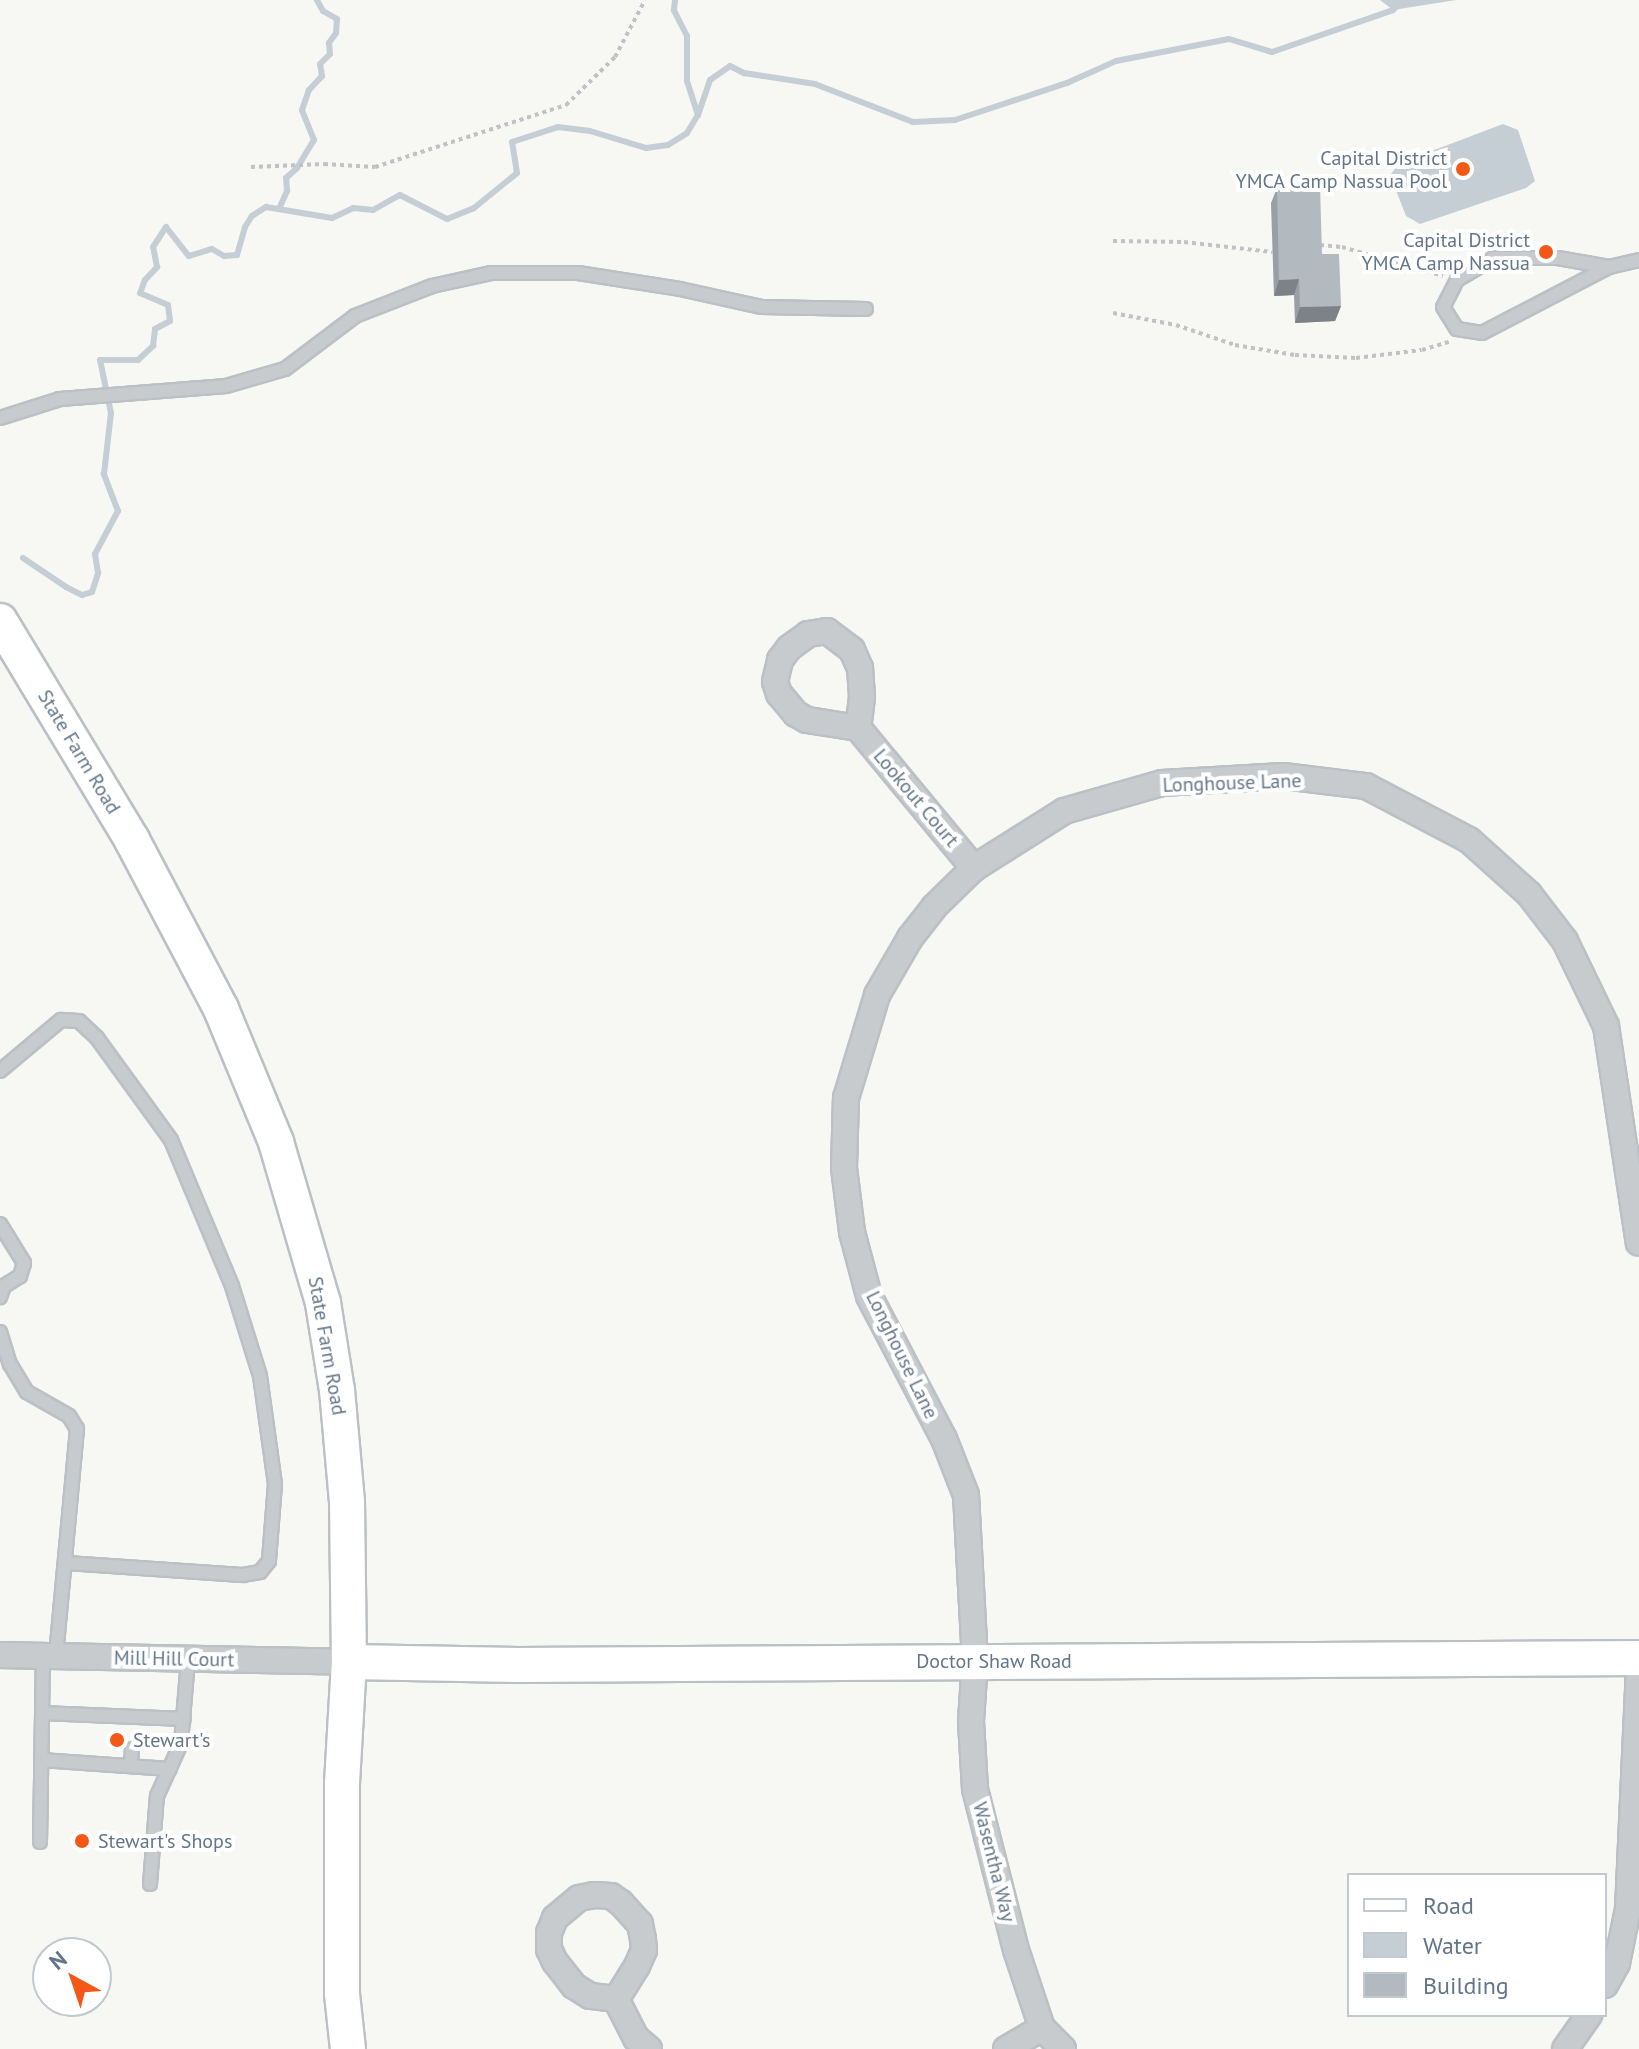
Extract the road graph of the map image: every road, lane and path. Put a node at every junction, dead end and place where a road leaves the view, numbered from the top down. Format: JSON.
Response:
{"nodes":[{"id":1,"x":645,"y":0,"type":"edge"},
{"id":2,"x":251,"y":167,"type":"dead end"},
{"id":3,"x":1113,"y":241,"type":"dead end"},
{"id":4,"x":1316,"y":244,"type":"edge"},
{"id":5,"x":1272,"y":252,"type":"dead end"},
{"id":6,"x":1639,"y":260,"type":"edge"},
{"id":7,"x":1609,"y":267,"type":"junction"},
{"id":8,"x":1457,"y":280,"type":"junction"},
{"id":9,"x":866,"y":309,"type":"dead end"},
{"id":10,"x":1113,"y":313,"type":"dead end"},
{"id":11,"x":1482,"y":333,"type":"junction"},
{"id":12,"x":0,"y":418,"type":"edge"},
{"id":13,"x":0,"y":621,"type":"edge"},
{"id":14,"x":858,"y":728,"type":"dead end"},
{"id":15,"x":974,"y":868,"type":"junction"},
{"id":16,"x":0,"y":1071,"type":"edge"},
{"id":17,"x":0,"y":1224,"type":"edge"},
{"id":18,"x":1639,"y":1243,"type":"edge"},
{"id":19,"x":0,"y":1297,"type":"edge"},
{"id":20,"x":0,"y":1332,"type":"edge"},
{"id":21,"x":65,"y":1563,"type":"junction"},
{"id":22,"x":0,"y":1655,"type":"edge"},
{"id":23,"x":49,"y":1656,"type":"junction"},
{"id":24,"x":1639,"y":1658,"type":"edge"},
{"id":25,"x":188,"y":1659,"type":"junction"},
{"id":26,"x":975,"y":1661,"type":"junction"},
{"id":27,"x":349,"y":1662,"type":"junction"},
{"id":28,"x":1639,"y":1671,"type":"edge"},
{"id":29,"x":42,"y":1713,"type":"junction"},
{"id":30,"x":97,"y":1715,"type":"junction"},
{"id":31,"x":134,"y":1717,"type":"junction"},
{"id":32,"x":184,"y":1719,"type":"junction"},
{"id":33,"x":97,"y":1730,"type":"dead end"},
{"id":34,"x":133,"y":1732,"type":"dead end"},
{"id":35,"x":96,"y":1748,"type":"dead end"},
{"id":36,"x":132,"y":1749,"type":"dead end"},
{"id":37,"x":41,"y":1760,"type":"junction"},
{"id":38,"x":95,"y":1764,"type":"junction"},
{"id":39,"x":131,"y":1766,"type":"junction"},
{"id":40,"x":170,"y":1769,"type":"junction"},
{"id":41,"x":40,"y":1842,"type":"dead end"},
{"id":42,"x":150,"y":1884,"type":"dead end"},
{"id":43,"x":1607,"y":1981,"type":"edge"},
{"id":44,"x":616,"y":1999,"type":"junction"},
{"id":45,"x":1588,"y":2017,"type":"edge"},
{"id":46,"x":1042,"y":2028,"type":"junction"},
{"id":47,"x":348,"y":2049,"type":"edge"},
{"id":48,"x":649,"y":2049,"type":"edge"},
{"id":49,"x":1006,"y":2049,"type":"edge"},
{"id":50,"x":1063,"y":2049,"type":"edge"},
{"id":51,"x":1565,"y":2049,"type":"edge"}],
"edges":[{"from":1,"to":2,"type":"path"},
{"from":3,"to":5,"type":"path"},
{"from":4,"to":8,"type":"path"},
{"from":6,"to":7,"type":"lane"},
{"from":7,"to":8,"type":"lane"},
{"from":7,"to":11,"type":"lane"},
{"from":8,"to":11,"type":"lane"},
{"from":9,"to":12,"type":"lane"},
{"from":10,"to":11,"type":"path"},
{"from":13,"to":27,"type":"main road","name":"State Farm Road"},
{"from":14,"to":15,"type":"street","name":"Lookout Court"},
{"from":15,"to":18,"type":"street","name":"Longhouse Lane"},
{"from":15,"to":26,"type":"street","name":"Longhouse Lane"},
{"from":16,"to":21,"type":"lane"},
{"from":17,"to":19,"type":"lane"},
{"from":20,"to":21,"type":"lane"},
{"from":21,"to":23,"type":"lane"},
{"from":22,"to":23,"type":"street","name":"Mill Hill Court"},
{"from":23,"to":25,"type":"street","name":"Mill Hill Court"},
{"from":23,"to":29,"type":"lane"},
{"from":24,"to":26,"type":"main road","name":"Doctor Shaw Road"},
{"from":25,"to":27,"type":"street","name":"Mill Hill Court"},
{"from":25,"to":32,"type":"lane"},
{"from":26,"to":27,"type":"main road","name":"Doctor Shaw Road"},
{"from":26,"to":46,"type":"street","name":"Wasentha Way"},
{"from":27,"to":47,"type":"main road","name":"State Farm Road"},
{"from":28,"to":43,"type":"street"},
{"from":29,"to":30,"type":"lane"},
{"from":29,"to":37,"type":"lane"},
{"from":30,"to":31,"type":"lane"},
{"from":30,"to":33,"type":"lane"},
{"from":31,"to":32,"type":"lane"},
{"from":31,"to":34,"type":"lane"},
{"from":32,"to":40,"type":"lane"},
{"from":35,"to":38,"type":"lane"},
{"from":36,"to":39,"type":"lane"},
{"from":37,"to":38,"type":"lane"},
{"from":37,"to":41,"type":"lane"},
{"from":38,"to":39,"type":"lane"},
{"from":39,"to":40,"type":"lane"},
{"from":40,"to":42,"type":"lane"},
{"from":44,"to":44,"type":"street"},
{"from":44,"to":48,"type":"street"},
{"from":45,"to":51,"type":"street"},
{"from":46,"to":49,"type":"street"},
{"from":46,"to":50,"type":"street","name":"Wasentha Way"}]}
